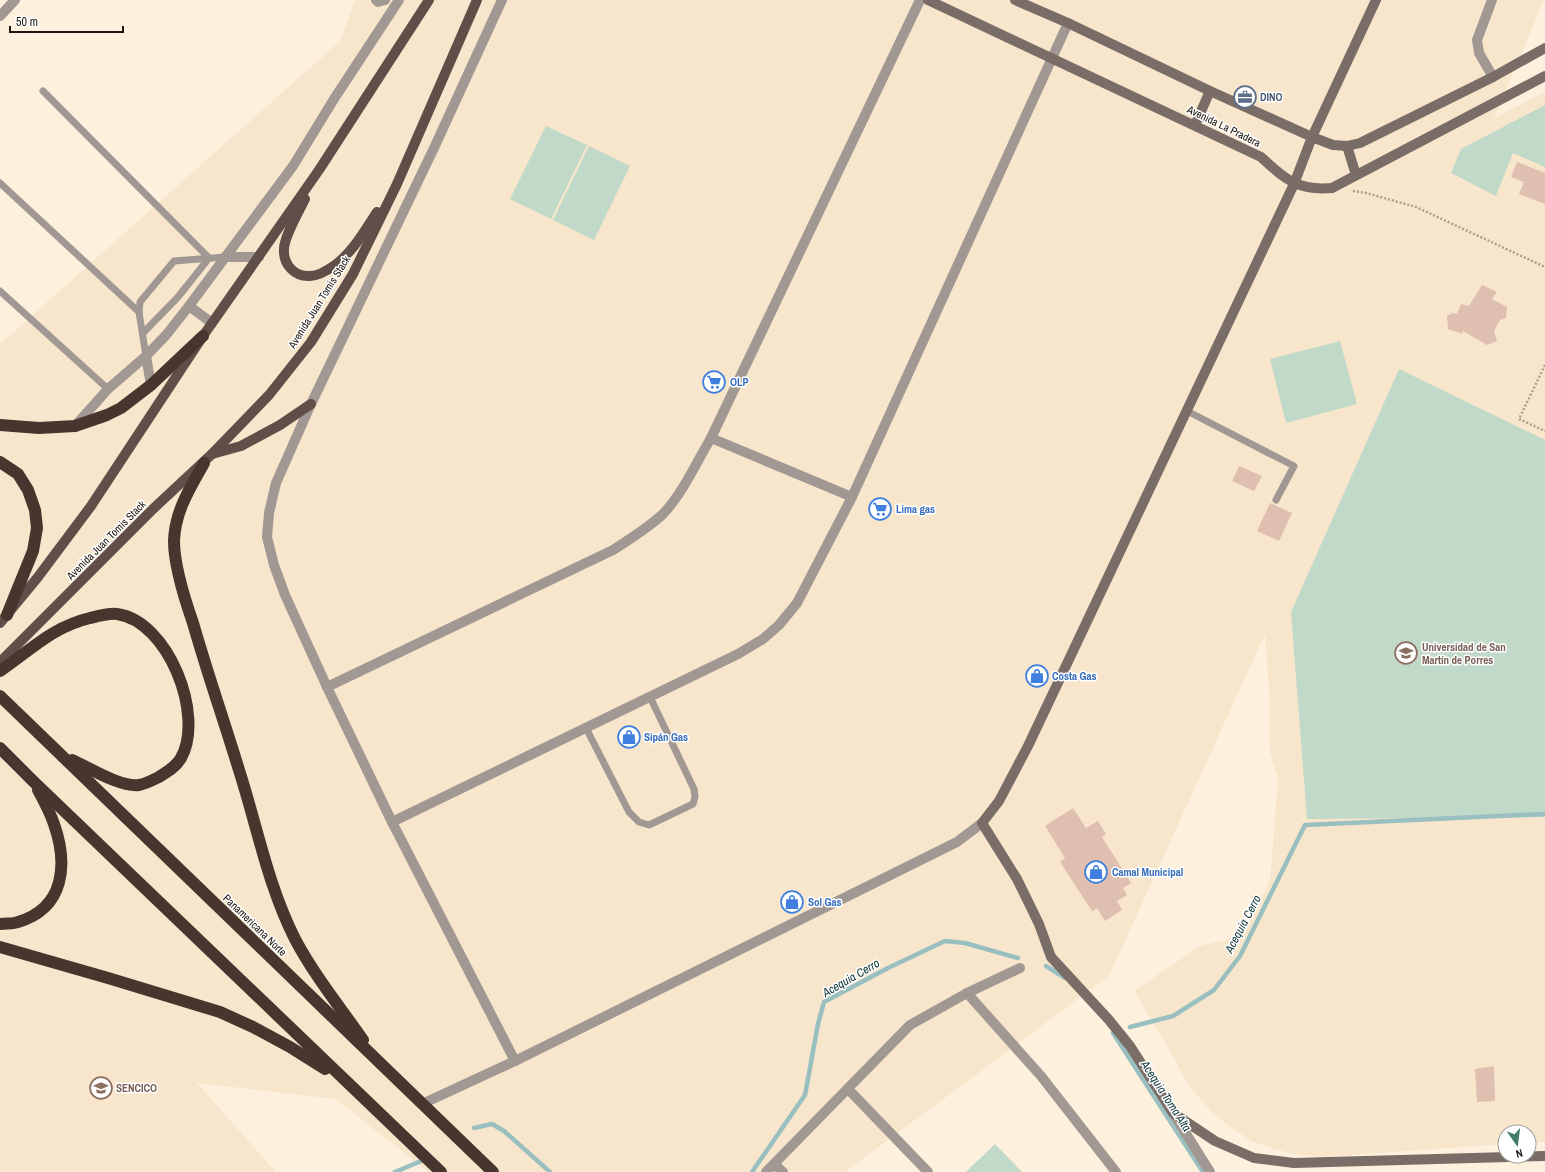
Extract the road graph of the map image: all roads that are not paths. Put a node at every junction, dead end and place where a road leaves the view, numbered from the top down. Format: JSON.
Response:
{"nodes":[{"id":1,"x":16,"y":0,"type":"edge"},
{"id":2,"x":376,"y":0,"type":"edge"},
{"id":3,"x":385,"y":0,"type":"edge"},
{"id":4,"x":399,"y":0,"type":"edge"},
{"id":5,"x":429,"y":0,"type":"edge"},
{"id":6,"x":476,"y":0,"type":"edge"},
{"id":7,"x":502,"y":0,"type":"edge"},
{"id":8,"x":920,"y":0,"type":"edge"},
{"id":9,"x":928,"y":0,"type":"edge"},
{"id":10,"x":1015,"y":0,"type":"edge"},
{"id":11,"x":1376,"y":0,"type":"edge"},
{"id":12,"x":1492,"y":0,"type":"edge"},
{"id":13,"x":0,"y":16,"type":"edge"},
{"id":14,"x":1068,"y":23,"type":"junction"},
{"id":15,"x":1545,"y":48,"type":"edge"},
{"id":16,"x":1051,"y":59,"type":"junction"},
{"id":17,"x":1492,"y":76,"type":"junction"},
{"id":18,"x":1545,"y":76,"type":"edge"},
{"id":19,"x":1210,"y":91,"type":"junction"},
{"id":20,"x":43,"y":92,"type":"dead end"},
{"id":21,"x":1195,"y":125,"type":"junction"},
{"id":22,"x":1312,"y":138,"type":"junction"},
{"id":23,"x":1347,"y":146,"type":"junction"},
{"id":24,"x":319,"y":170,"type":"junction"},
{"id":25,"x":1356,"y":175,"type":"junction"},
{"id":26,"x":0,"y":183,"type":"edge"},
{"id":27,"x":397,"y":184,"type":"junction"},
{"id":28,"x":1294,"y":184,"type":"junction"},
{"id":29,"x":225,"y":256,"type":"junction"},
{"id":30,"x":259,"y":257,"type":"junction"},
{"id":31,"x":208,"y":258,"type":"junction"},
{"id":32,"x":0,"y":291,"type":"edge"},
{"id":33,"x":178,"y":297,"type":"junction"},
{"id":34,"x":189,"y":306,"type":"junction"},
{"id":35,"x":139,"y":312,"type":"junction"},
{"id":36,"x":212,"y":323,"type":"junction"},
{"id":37,"x":143,"y":333,"type":"junction"},
{"id":38,"x":203,"y":336,"type":"junction"},
{"id":39,"x":146,"y":356,"type":"junction"},
{"id":40,"x":151,"y":385,"type":"junction"},
{"id":41,"x":108,"y":389,"type":"junction"},
{"id":42,"x":312,"y":404,"type":"junction"},
{"id":43,"x":1186,"y":411,"type":"junction"},
{"id":44,"x":0,"y":424,"type":"edge"},
{"id":45,"x":74,"y":426,"type":"junction"},
{"id":46,"x":711,"y":438,"type":"junction"},
{"id":47,"x":208,"y":458,"type":"junction"},
{"id":48,"x":0,"y":462,"type":"edge"},
{"id":49,"x":852,"y":496,"type":"junction"},
{"id":50,"x":1276,"y":500,"type":"dead end"},
{"id":51,"x":4,"y":619,"type":"edge"},
{"id":52,"x":0,"y":662,"type":"edge"},
{"id":53,"x":0,"y":671,"type":"edge"},
{"id":54,"x":326,"y":687,"type":"junction"},
{"id":55,"x":0,"y":696,"type":"edge"},
{"id":56,"x":650,"y":697,"type":"junction"},
{"id":57,"x":586,"y":728,"type":"junction"},
{"id":58,"x":0,"y":748,"type":"edge"},
{"id":59,"x":62,"y":755,"type":"junction"},
{"id":60,"x":34,"y":782,"type":"junction"},
{"id":61,"x":392,"y":822,"type":"junction"},
{"id":62,"x":982,"y":823,"type":"junction"},
{"id":63,"x":0,"y":924,"type":"edge"},
{"id":64,"x":0,"y":948,"type":"edge"},
{"id":65,"x":1020,"y":968,"type":"dead end"},
{"id":66,"x":967,"y":993,"type":"junction"},
{"id":67,"x":515,"y":1061,"type":"junction"},
{"id":68,"x":380,"y":1064,"type":"junction"},
{"id":69,"x":346,"y":1082,"type":"junction"},
{"id":70,"x":848,"y":1089,"type":"junction"},
{"id":71,"x":422,"y":1104,"type":"junction"},
{"id":72,"x":1173,"y":1113,"type":"junction"},
{"id":73,"x":1545,"y":1156,"type":"edge"},
{"id":74,"x":774,"y":1164,"type":"junction"},
{"id":75,"x":440,"y":1172,"type":"edge"},
{"id":76,"x":493,"y":1172,"type":"edge"},
{"id":77,"x":766,"y":1172,"type":"edge"},
{"id":78,"x":783,"y":1172,"type":"edge"},
{"id":79,"x":928,"y":1172,"type":"edge"},
{"id":80,"x":1116,"y":1172,"type":"edge"},
{"id":81,"x":1210,"y":1172,"type":"edge"}],
"edges":[{"from":1,"to":13,"type":"street"},
{"from":2,"to":3,"type":"street"},
{"from":4,"to":29,"type":"street"},
{"from":5,"to":24,"type":"main road"},
{"from":6,"to":27,"type":"main road","name":"Avenida Juan Tomis Stack"},
{"from":7,"to":42,"type":"street"},
{"from":8,"to":46,"type":"street"},
{"from":9,"to":16,"type":"street","name":"Avenida La Pradera"},
{"from":10,"to":14,"type":"street"},
{"from":11,"to":22,"type":"street"},
{"from":12,"to":17,"type":"street"},
{"from":14,"to":16,"type":"street"},
{"from":14,"to":19,"type":"street"},
{"from":15,"to":17,"type":"street"},
{"from":16,"to":21,"type":"street","name":"Avenida La Pradera"},
{"from":16,"to":49,"type":"street"},
{"from":17,"to":23,"type":"street"},
{"from":18,"to":25,"type":"street","name":"Avenida La Pradera"},
{"from":19,"to":21,"type":"street"},
{"from":19,"to":22,"type":"street"},
{"from":20,"to":31,"type":"lane"},
{"from":21,"to":28,"type":"street","name":"Avenida La Pradera"},
{"from":22,"to":23,"type":"street"},
{"from":22,"to":28,"type":"street"},
{"from":23,"to":25,"type":"street"},
{"from":24,"to":27,"type":"main road"},
{"from":24,"to":30,"type":"main road"},
{"from":25,"to":28,"type":"street","name":"Avenida La Pradera"},
{"from":26,"to":35,"type":"lane"},
{"from":27,"to":47,"type":"main road","name":"Avenida Juan Tomis Stack"},
{"from":28,"to":43,"type":"street"},
{"from":29,"to":30,"type":"street"},
{"from":29,"to":31,"type":"lane"},
{"from":29,"to":34,"type":"street"},
{"from":30,"to":36,"type":"main road"},
{"from":31,"to":33,"type":"lane"},
{"from":31,"to":35,"type":"lane"},
{"from":32,"to":41,"type":"lane"},
{"from":33,"to":34,"type":"lane"},
{"from":33,"to":37,"type":"lane"},
{"from":34,"to":36,"type":"street"},
{"from":34,"to":39,"type":"street"},
{"from":35,"to":37,"type":"lane"},
{"from":36,"to":38,"type":"main road"},
{"from":37,"to":39,"type":"lane"},
{"from":38,"to":40,"type":"highway"},
{"from":38,"to":51,"type":"main road"},
{"from":39,"to":40,"type":"street"},
{"from":39,"to":41,"type":"street"},
{"from":40,"to":45,"type":"highway"},
{"from":41,"to":45,"type":"street"},
{"from":42,"to":47,"type":"main road"},
{"from":42,"to":54,"type":"street"},
{"from":43,"to":50,"type":"lane"},
{"from":43,"to":62,"type":"street"},
{"from":44,"to":45,"type":"highway"},
{"from":46,"to":49,"type":"street"},
{"from":46,"to":54,"type":"street"},
{"from":47,"to":52,"type":"main road","name":"Avenida Juan Tomis Stack"},
{"from":47,"to":68,"type":"highway"},
{"from":48,"to":51,"type":"highway"},
{"from":49,"to":56,"type":"street"},
{"from":53,"to":59,"type":"highway"},
{"from":54,"to":61,"type":"street"},
{"from":55,"to":59,"type":"highway","name":"Panamericana Norte"},
{"from":56,"to":57,"type":"street"},
{"from":56,"to":57,"type":"lane"},
{"from":57,"to":61,"type":"street"},
{"from":58,"to":60,"type":"highway"},
{"from":59,"to":68,"type":"highway","name":"Panamericana Norte"},
{"from":60,"to":63,"type":"highway"},
{"from":60,"to":69,"type":"highway"},
{"from":61,"to":67,"type":"street"},
{"from":62,"to":67,"type":"street"},
{"from":62,"to":72,"type":"street"},
{"from":64,"to":69,"type":"highway"},
{"from":65,"to":66,"type":"street"},
{"from":66,"to":70,"type":"street"},
{"from":66,"to":80,"type":"street"},
{"from":67,"to":71,"type":"street"},
{"from":68,"to":71,"type":"highway","name":"Panamericana Norte"},
{"from":69,"to":75,"type":"highway"},
{"from":70,"to":74,"type":"street"},
{"from":70,"to":79,"type":"street"},
{"from":71,"to":76,"type":"highway","name":"Panamericana Norte"},
{"from":72,"to":73,"type":"street"},
{"from":72,"to":81,"type":"street"},
{"from":74,"to":77,"type":"street"},
{"from":74,"to":78,"type":"street"}]}
